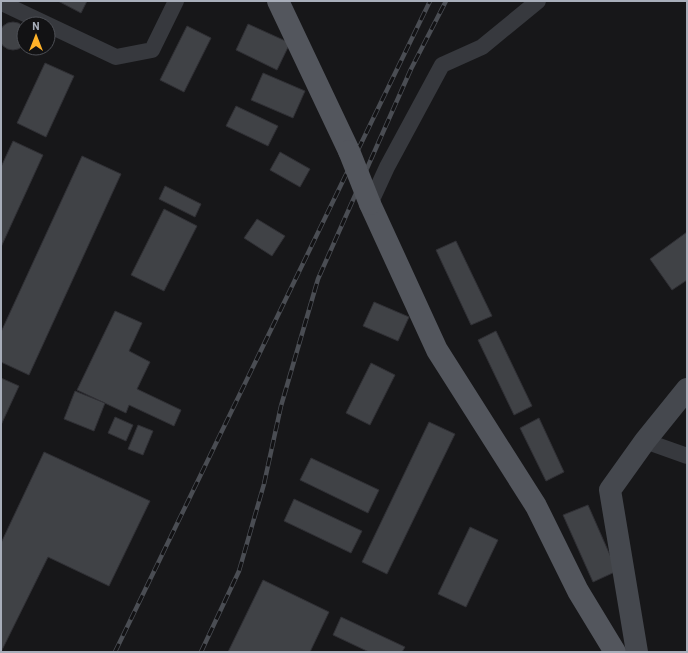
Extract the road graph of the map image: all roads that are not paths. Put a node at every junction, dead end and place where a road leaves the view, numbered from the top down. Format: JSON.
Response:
{"nodes":[{"id":1,"x":176,"y":1,"type":"edge"},
{"id":2,"x":278,"y":1,"type":"edge"},
{"id":3,"x":538,"y":1,"type":"edge"},
{"id":4,"x":3,"y":5,"type":"edge"},
{"id":5,"x":370,"y":204,"type":"junction"},
{"id":6,"x":687,"y":389,"type":"edge"},
{"id":7,"x":645,"y":441,"type":"junction"},
{"id":8,"x":687,"y":456,"type":"edge"},
{"id":9,"x":615,"y":652,"type":"edge"},
{"id":10,"x":637,"y":652,"type":"edge"}],
"edges":[{"from":1,"to":4,"type":"street"},
{"from":2,"to":5,"type":"main road","bridge":true},
{"from":3,"to":5,"type":"street"},
{"from":5,"to":9,"type":"main road"},
{"from":6,"to":7,"type":"main road"},
{"from":7,"to":8,"type":"street"},
{"from":7,"to":10,"type":"main road"}]}
